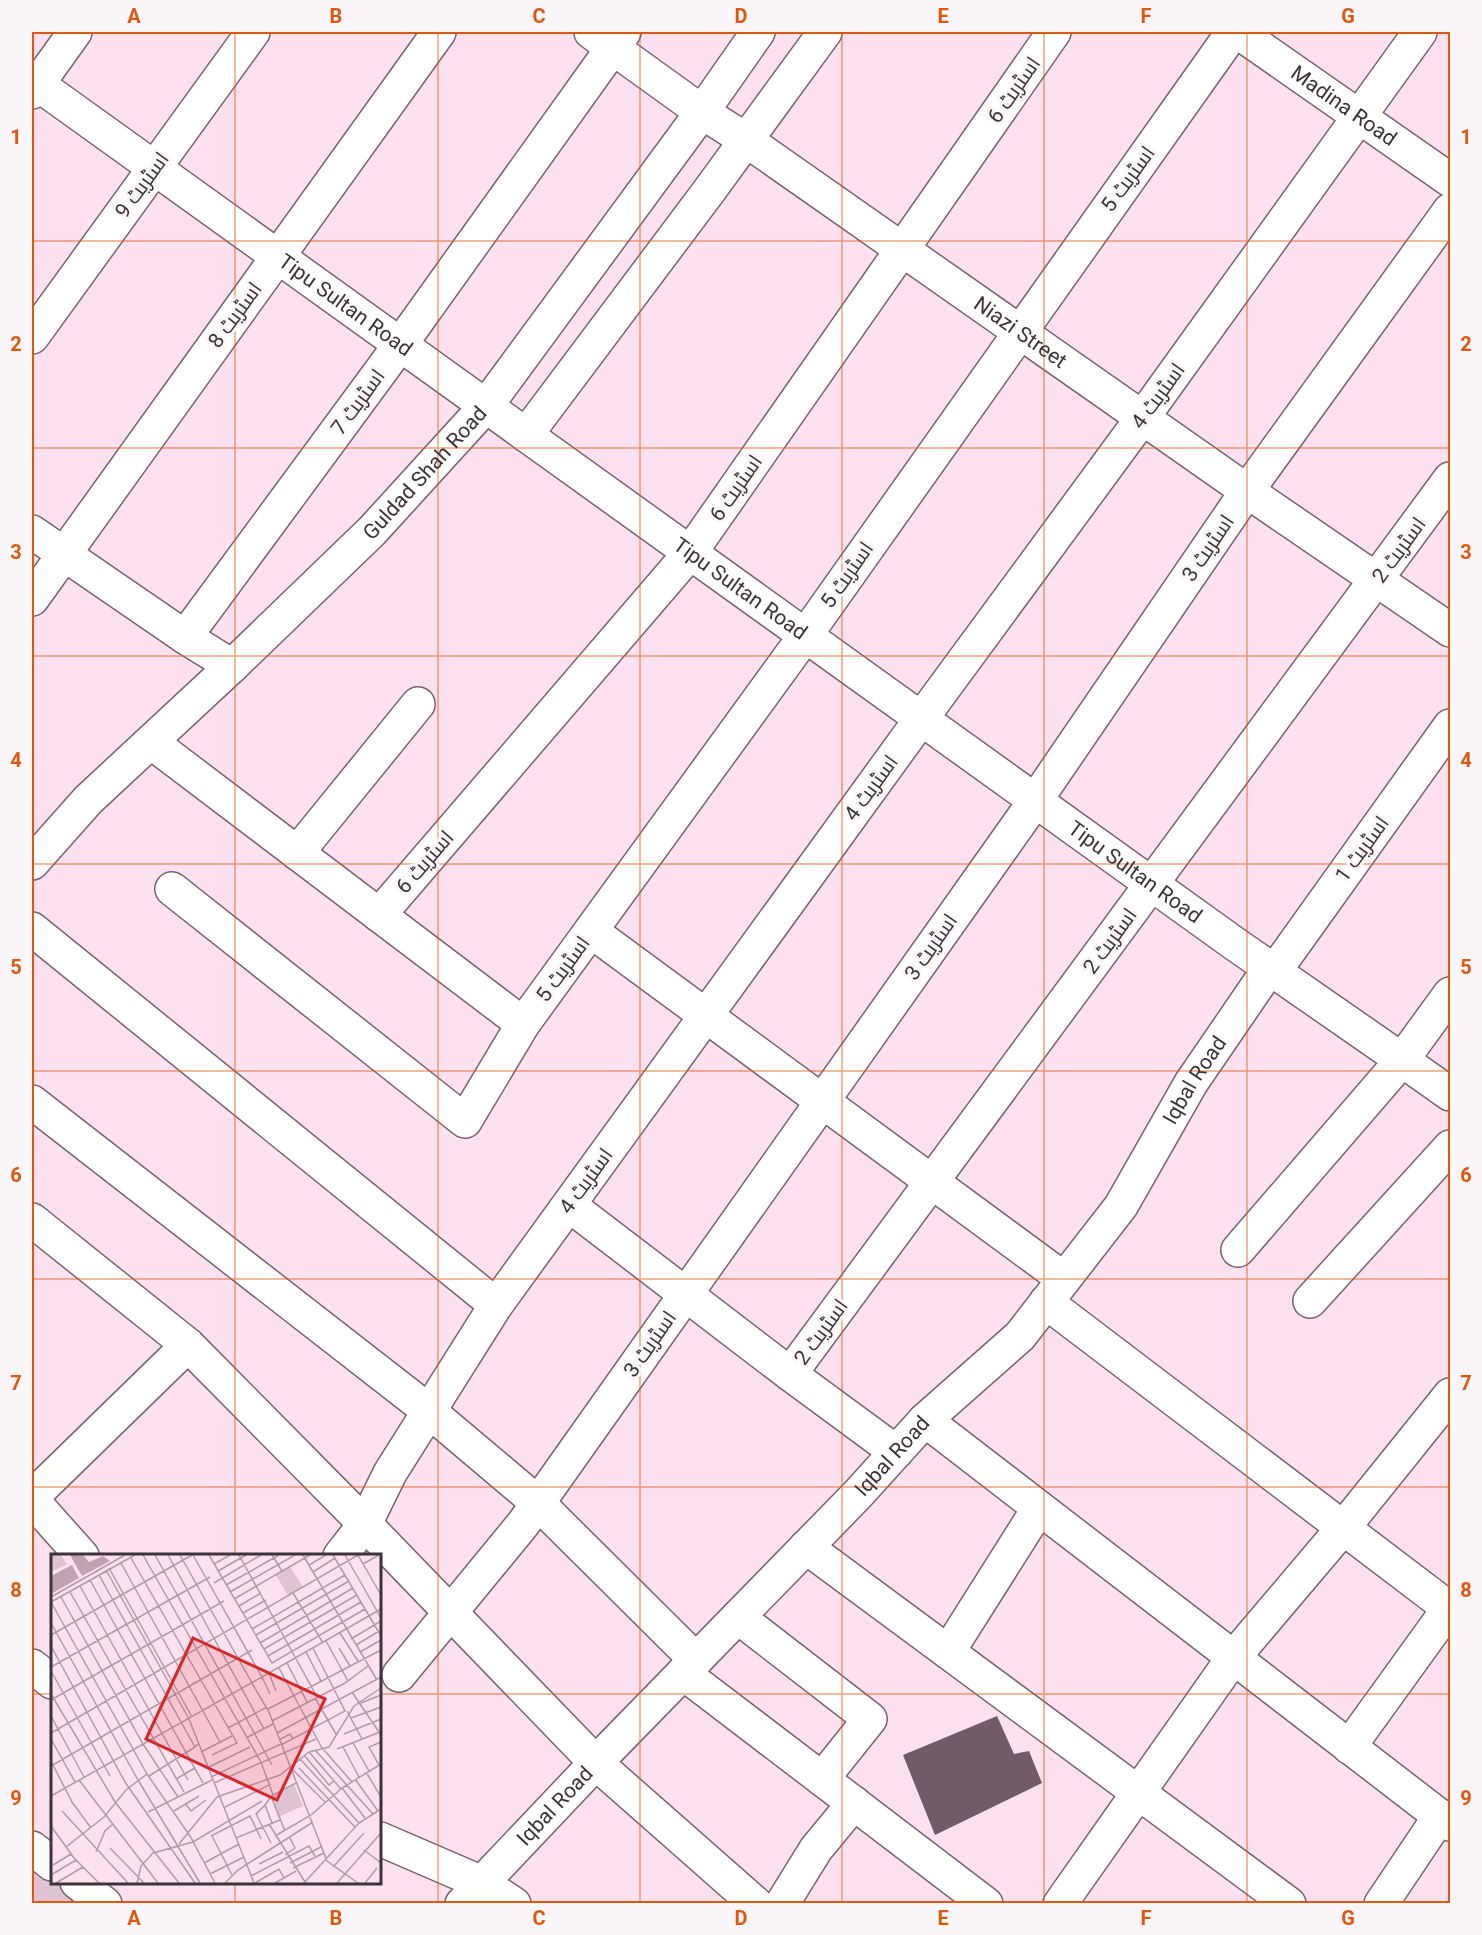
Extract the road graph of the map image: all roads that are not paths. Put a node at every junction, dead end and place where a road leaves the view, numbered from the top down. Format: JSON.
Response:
{"nodes":[{"id":1,"x":75,"y":32,"type":"edge"},
{"id":2,"x":253,"y":32,"type":"edge"},
{"id":3,"x":439,"y":32,"type":"edge"},
{"id":4,"x":758,"y":32,"type":"edge"},
{"id":5,"x":825,"y":32,"type":"edge"},
{"id":6,"x":1054,"y":32,"type":"edge"},
{"id":7,"x":1235,"y":32,"type":"edge"},
{"id":8,"x":1420,"y":32,"type":"edge"},
{"id":9,"x":609,"y":37,"type":"edge"},
{"id":10,"x":33,"y":85,"type":"edge"},
{"id":11,"x":702,"y":112,"type":"junction"},
{"id":12,"x":1359,"y":116,"type":"junction"},
{"id":13,"x":746,"y":140,"type":"junction"},
{"id":14,"x":154,"y":168,"type":"junction"},
{"id":15,"x":1450,"y":180,"type":"edge"},
{"id":16,"x":1450,"y":210,"type":"edge"},
{"id":17,"x":902,"y":249,"type":"junction"},
{"id":18,"x":277,"y":256,"type":"junction"},
{"id":19,"x":1019,"y":331,"type":"junction"},
{"id":20,"x":32,"y":337,"type":"edge"},
{"id":21,"x":400,"y":345,"type":"junction"},
{"id":22,"x":486,"y":406,"type":"junction"},
{"id":23,"x":1143,"y":417,"type":"junction"},
{"id":24,"x":526,"y":435,"type":"junction"},
{"id":25,"x":1450,"y":479,"type":"edge"},
{"id":26,"x":1247,"y":490,"type":"junction"},
{"id":27,"x":32,"y":532,"type":"edge"},
{"id":28,"x":690,"y":553,"type":"junction"},
{"id":29,"x":63,"y":554,"type":"junction"},
{"id":30,"x":1378,"y":580,"type":"junction"},
{"id":31,"x":32,"y":599,"type":"edge"},
{"id":32,"x":1450,"y":630,"type":"edge"},
{"id":33,"x":805,"y":636,"type":"junction"},
{"id":34,"x":185,"y":637,"type":"junction"},
{"id":35,"x":232,"y":666,"type":"junction"},
{"id":36,"x":418,"y":704,"type":"dead end"},
{"id":37,"x":921,"y":719,"type":"junction"},
{"id":38,"x":1450,"y":726,"type":"edge"},
{"id":39,"x":151,"y":742,"type":"junction"},
{"id":40,"x":1035,"y":801,"type":"junction"},
{"id":41,"x":297,"y":853,"type":"junction"},
{"id":42,"x":32,"y":863,"type":"edge"},
{"id":43,"x":1151,"y":884,"type":"junction"},
{"id":44,"x":172,"y":889,"type":"dead end"},
{"id":45,"x":379,"y":915,"type":"junction"},
{"id":46,"x":32,"y":929,"type":"edge"},
{"id":47,"x":591,"y":931,"type":"junction"},
{"id":48,"x":1272,"y":970,"type":"junction"},
{"id":49,"x":1450,"y":994,"type":"edge"},
{"id":50,"x":706,"y":1016,"type":"junction"},
{"id":51,"x":523,"y":1024,"type":"junction"},
{"id":52,"x":1402,"y":1060,"type":"junction"},
{"id":53,"x":1450,"y":1092,"type":"edge"},
{"id":54,"x":822,"y":1101,"type":"junction"},
{"id":55,"x":32,"y":1102,"type":"edge"},
{"id":56,"x":1450,"y":1147,"type":"edge"},
{"id":57,"x":932,"y":1182,"type":"junction"},
{"id":58,"x":569,"y":1205,"type":"junction"},
{"id":59,"x":32,"y":1220,"type":"edge"},
{"id":60,"x":1238,"y":1250,"type":"dead end"},
{"id":61,"x":1055,"y":1291,"type":"junction"},
{"id":62,"x":686,"y":1294,"type":"junction"},
{"id":63,"x":1310,"y":1301,"type":"dead end"},
{"id":64,"x":496,"y":1305,"type":"junction"},
{"id":65,"x":188,"y":1345,"type":"junction"},
{"id":66,"x":790,"y":1374,"type":"junction"},
{"id":67,"x":1450,"y":1395,"type":"edge"},
{"id":68,"x":429,"y":1411,"type":"junction"},
{"id":69,"x":925,"y":1420,"type":"junction"},
{"id":70,"x":896,"y":1452,"type":"junction"},
{"id":71,"x":32,"y":1499,"type":"edge"},
{"id":72,"x":538,"y":1503,"type":"junction"},
{"id":73,"x":1039,"y":1508,"type":"junction"},
{"id":74,"x":365,"y":1524,"type":"junction"},
{"id":75,"x":1343,"y":1528,"type":"junction"},
{"id":76,"x":806,"y":1547,"type":"junction"},
{"id":77,"x":80,"y":1554,"type":"edge"},
{"id":78,"x":342,"y":1554,"type":"edge"},
{"id":79,"x":1450,"y":1608,"type":"edge"},
{"id":80,"x":450,"y":1613,"type":"junction"},
{"id":81,"x":738,"y":1617,"type":"junction"},
{"id":82,"x":948,"y":1652,"type":"junction"},
{"id":83,"x":1233,"y":1658,"type":"junction"},
{"id":84,"x":32,"y":1666,"type":"edge"},
{"id":85,"x":690,"y":1666,"type":"junction"},
{"id":86,"x":399,"y":1674,"type":"dead end"},
{"id":87,"x":51,"y":1681,"type":"edge"},
{"id":88,"x":1350,"y":1747,"type":"junction"},
{"id":89,"x":596,"y":1763,"type":"junction"},
{"id":90,"x":822,"y":1779,"type":"junction"},
{"id":91,"x":1138,"y":1793,"type":"junction"},
{"id":92,"x":854,"y":1803,"type":"junction"},
{"id":93,"x":1445,"y":1820,"type":"edge"},
{"id":94,"x":381,"y":1840,"type":"edge"},
{"id":95,"x":80,"y":1884,"type":"edge"},
{"id":96,"x":473,"y":1897,"type":"edge"},
{"id":97,"x":105,"y":1904,"type":"edge"},
{"id":98,"x":514,"y":1904,"type":"edge"},
{"id":99,"x":756,"y":1904,"type":"edge"},
{"id":100,"x":782,"y":1904,"type":"edge"},
{"id":101,"x":986,"y":1904,"type":"edge"},
{"id":102,"x":1060,"y":1904,"type":"edge"},
{"id":103,"x":1289,"y":1904,"type":"edge"},
{"id":104,"x":1381,"y":1904,"type":"edge"}],
"edges":[{"from":1,"to":10,"type":"street"},
{"from":2,"to":14,"type":"street","name":"اسٹریٹ 9"},
{"from":3,"to":18,"type":"street","name":"اسٹریٹ 8"},
{"from":4,"to":11,"type":"street","name":"Guldad Shah Road"},
{"from":5,"to":13,"type":"street"},
{"from":6,"to":17,"type":"street","name":"اسٹریٹ 6"},
{"from":7,"to":12,"type":"street","name":"Madina Road"},
{"from":7,"to":19,"type":"street","name":"اسٹریٹ 5"},
{"from":8,"to":12,"type":"street","name":"اسٹریٹ 4"},
{"from":9,"to":11,"type":"street","name":"Niazi Street"},
{"from":9,"to":21,"type":"street","name":"اسٹریٹ 7"},
{"from":10,"to":14,"type":"street","name":"Tipu Sultan Road"},
{"from":11,"to":13,"type":"street","name":"Niazi Street"},
{"from":11,"to":22,"type":"street","name":"Guldad Shah Road"},
{"from":12,"to":15,"type":"street","name":"Madina Road"},
{"from":12,"to":23,"type":"street","name":"اسٹریٹ 4"},
{"from":13,"to":17,"type":"street","name":"Niazi Street"},
{"from":13,"to":24,"type":"street"},
{"from":14,"to":18,"type":"street","name":"Tipu Sultan Road"},
{"from":14,"to":20,"type":"street","name":"اسٹریٹ 9"},
{"from":16,"to":26,"type":"street","name":"اسٹریٹ 3"},
{"from":17,"to":19,"type":"street","name":"Niazi Street"},
{"from":17,"to":28,"type":"street","name":"اسٹریٹ 6"},
{"from":18,"to":21,"type":"street","name":"Tipu Sultan Road"},
{"from":18,"to":29,"type":"street","name":"اسٹریٹ 8"},
{"from":19,"to":23,"type":"street","name":"Niazi Street"},
{"from":19,"to":33,"type":"street","name":"اسٹریٹ 5"},
{"from":21,"to":22,"type":"street","name":"Tipu Sultan Road"},
{"from":21,"to":34,"type":"street","name":"اسٹریٹ 7"},
{"from":22,"to":24,"type":"street","name":"Tipu Sultan Road"},
{"from":22,"to":35,"type":"street","name":"Guldad Shah Road"},
{"from":23,"to":26,"type":"street","name":"Niazi Street"},
{"from":23,"to":37,"type":"street","name":"اسٹریٹ 4"},
{"from":24,"to":28,"type":"street","name":"Tipu Sultan Road"},
{"from":25,"to":30,"type":"street","name":"اسٹریٹ 2"},
{"from":26,"to":30,"type":"street","name":"Niazi Street"},
{"from":26,"to":40,"type":"street","name":"اسٹریٹ 3"},
{"from":27,"to":29,"type":"street"},
{"from":28,"to":33,"type":"street","name":"Tipu Sultan Road"},
{"from":28,"to":45,"type":"street","name":"اسٹریٹ 6"},
{"from":29,"to":31,"type":"street","name":"اسٹریٹ 8"},
{"from":29,"to":34,"type":"street"},
{"from":30,"to":32,"type":"street","name":"Niazi Street"},
{"from":30,"to":43,"type":"street","name":"اسٹریٹ 2"},
{"from":33,"to":37,"type":"street","name":"Tipu Sultan Road"},
{"from":33,"to":47,"type":"street","name":"اسٹریٹ 5"},
{"from":34,"to":35,"type":"street"},
{"from":35,"to":39,"type":"street","name":"Guldad Shah Road"},
{"from":36,"to":41,"type":"street"},
{"from":37,"to":40,"type":"street","name":"Tipu Sultan Road"},
{"from":37,"to":50,"type":"street","name":"اسٹریٹ 4"},
{"from":38,"to":48,"type":"street","name":"اسٹریٹ 1"},
{"from":39,"to":41,"type":"street"},
{"from":39,"to":42,"type":"street","name":"Guldad Shah Road"},
{"from":40,"to":43,"type":"street","name":"Tipu Sultan Road"},
{"from":40,"to":54,"type":"street","name":"اسٹریٹ 3"},
{"from":41,"to":45,"type":"street"},
{"from":43,"to":48,"type":"street","name":"Tipu Sultan Road"},
{"from":43,"to":57,"type":"street","name":"اسٹریٹ 2"},
{"from":44,"to":51,"type":"street","name":"اسٹریٹ 5"},
{"from":45,"to":51,"type":"street"},
{"from":46,"to":64,"type":"street"},
{"from":47,"to":50,"type":"street"},
{"from":47,"to":51,"type":"street","name":"اسٹریٹ 5"},
{"from":48,"to":52,"type":"street","name":"Tipu Sultan Road"},
{"from":48,"to":61,"type":"street","name":"Iqbal Road"},
{"from":49,"to":52,"type":"street"},
{"from":50,"to":54,"type":"street"},
{"from":50,"to":58,"type":"street","name":"اسٹریٹ 4"},
{"from":52,"to":53,"type":"street","name":"Tipu Sultan Road"},
{"from":52,"to":60,"type":"street"},
{"from":54,"to":57,"type":"street"},
{"from":54,"to":62,"type":"street","name":"اسٹریٹ 3"},
{"from":55,"to":68,"type":"street"},
{"from":56,"to":63,"type":"street"},
{"from":57,"to":61,"type":"street"},
{"from":57,"to":66,"type":"street","name":"اسٹریٹ 2"},
{"from":58,"to":62,"type":"street"},
{"from":58,"to":64,"type":"street","name":"اسٹریٹ 4"},
{"from":59,"to":65,"type":"street"},
{"from":61,"to":69,"type":"street","name":"Iqbal Road"},
{"from":61,"to":75,"type":"street"},
{"from":62,"to":66,"type":"street"},
{"from":62,"to":72,"type":"street","name":"اسٹریٹ 3"},
{"from":64,"to":68,"type":"street","name":"اسٹریٹ 4"},
{"from":65,"to":71,"type":"street"},
{"from":65,"to":74,"type":"street"},
{"from":66,"to":70,"type":"street"},
{"from":67,"to":75,"type":"street"},
{"from":68,"to":72,"type":"street"},
{"from":68,"to":74,"type":"street","name":"اسٹریٹ 4"},
{"from":69,"to":70,"type":"street","name":"Iqbal Road"},
{"from":69,"to":73,"type":"street"},
{"from":70,"to":76,"type":"street","name":"Iqbal Road"},
{"from":71,"to":77,"type":"street"},
{"from":72,"to":80,"type":"street","name":"اسٹریٹ 3"},
{"from":72,"to":85,"type":"street"},
{"from":73,"to":82,"type":"street"},
{"from":73,"to":83,"type":"street"},
{"from":74,"to":78,"type":"street","name":"اسٹریٹ 4"},
{"from":74,"to":80,"type":"street"},
{"from":75,"to":79,"type":"street"},
{"from":75,"to":83,"type":"street"},
{"from":76,"to":81,"type":"street","name":"Iqbal Road"},
{"from":76,"to":82,"type":"street"},
{"from":79,"to":88,"type":"street"},
{"from":80,"to":86,"type":"street","name":"اسٹریٹ 3"},
{"from":80,"to":89,"type":"street"},
{"from":81,"to":85,"type":"street","name":"Iqbal Road"},
{"from":81,"to":90,"type":"street"},
{"from":82,"to":91,"type":"street"},
{"from":83,"to":88,"type":"street"},
{"from":83,"to":91,"type":"street"},
{"from":84,"to":87,"type":"street"},
{"from":85,"to":89,"type":"street","name":"Iqbal Road"},
{"from":85,"to":90,"type":"street"},
{"from":88,"to":93,"type":"street"},
{"from":89,"to":96,"type":"street","name":"Iqbal Road"},
{"from":89,"to":99,"type":"street"},
{"from":90,"to":92,"type":"street"},
{"from":91,"to":102,"type":"street"},
{"from":91,"to":103,"type":"street"},
{"from":92,"to":100,"type":"street"},
{"from":92,"to":101,"type":"street"},
{"from":93,"to":104,"type":"street"},
{"from":94,"to":96,"type":"street"},
{"from":95,"to":97,"type":"street"},
{"from":96,"to":98,"type":"street"}]}
